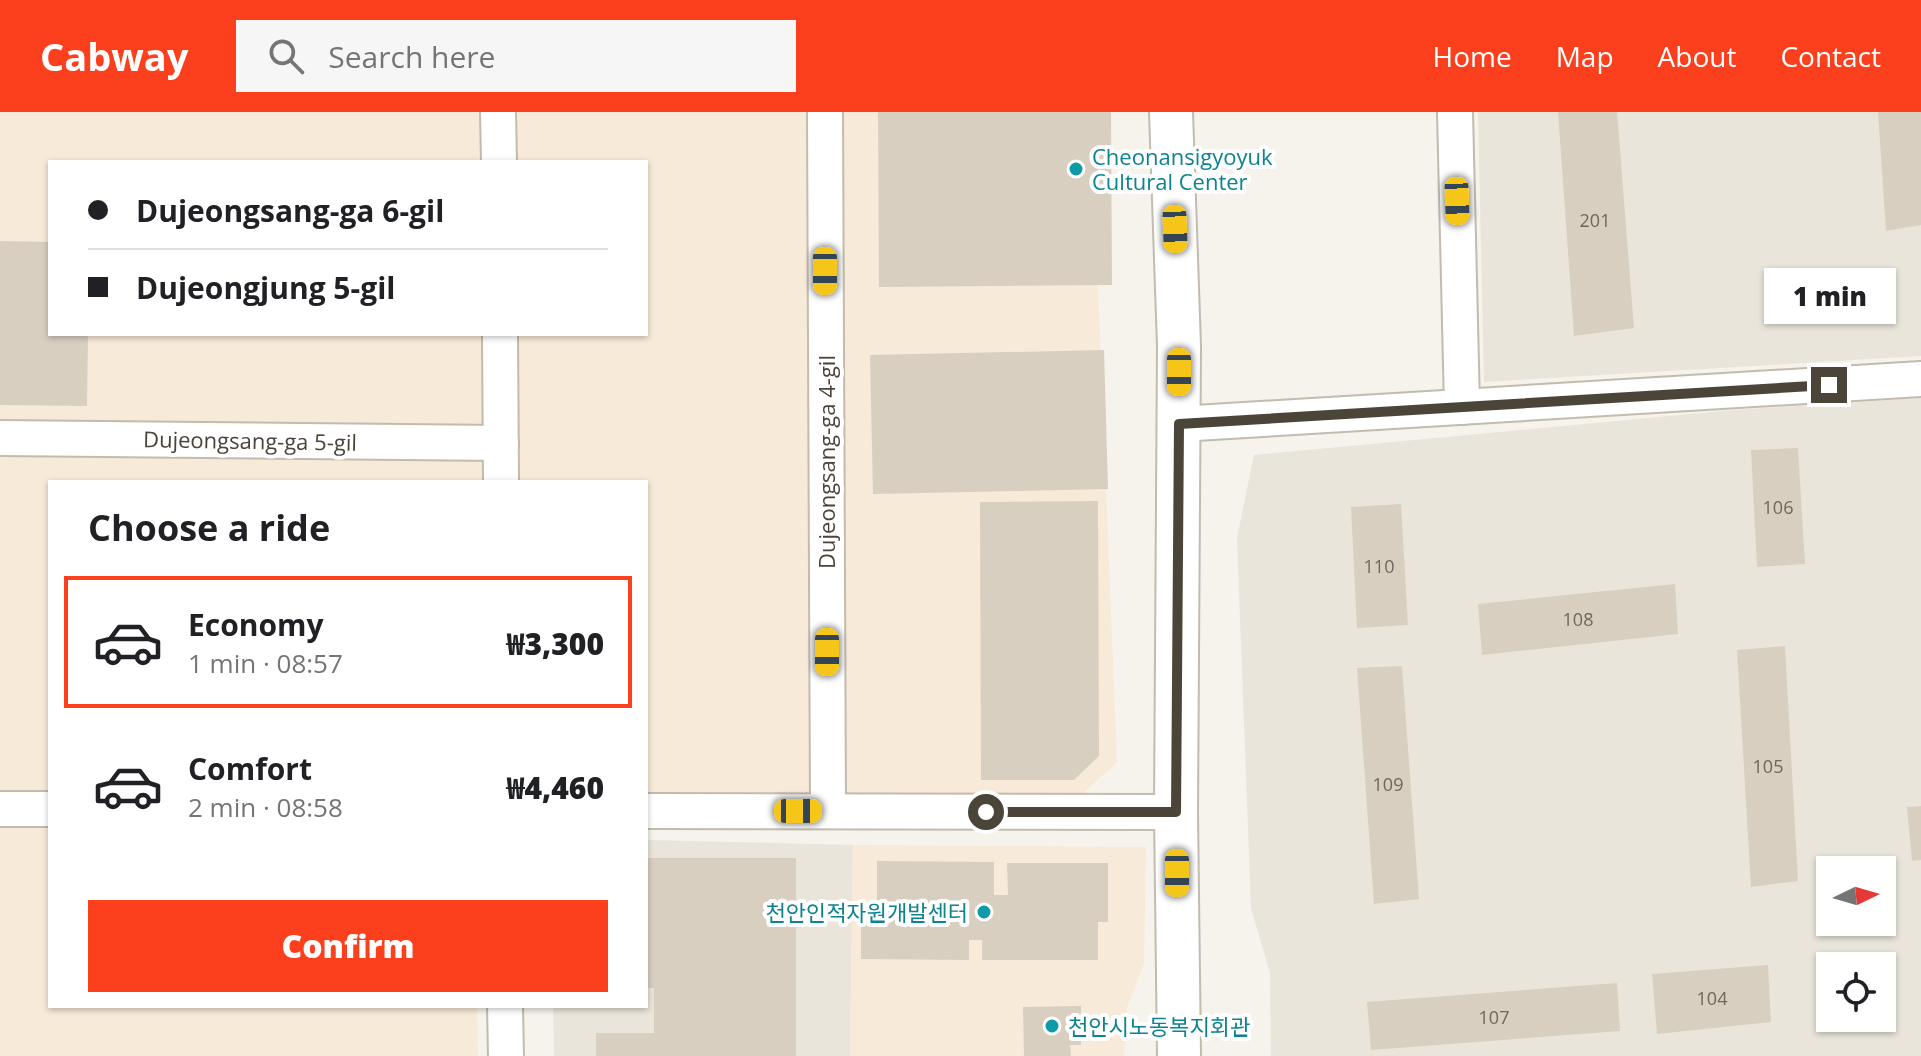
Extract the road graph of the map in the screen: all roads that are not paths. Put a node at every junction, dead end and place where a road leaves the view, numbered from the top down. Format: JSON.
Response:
{"nodes":[{"id":1,"x":498,"y":112,"type":"edge"},
{"id":2,"x":825,"y":112,"type":"edge"},
{"id":3,"x":1171,"y":112,"type":"edge"},
{"id":4,"x":1455,"y":112,"type":"edge"},
{"id":5,"x":499,"y":160,"type":"edge"},
{"id":6,"x":500,"y":336,"type":"edge"},
{"id":7,"x":1921,"y":379,"type":"edge"},
{"id":8,"x":1462,"y":407,"type":"junction"},
{"id":9,"x":1179,"y":424,"type":"junction"},
{"id":10,"x":0,"y":438,"type":"edge"},
{"id":11,"x":501,"y":443,"type":"junction"},
{"id":12,"x":501,"y":480,"type":"edge"},
{"id":13,"x":0,"y":809,"type":"edge"},
{"id":14,"x":48,"y":809,"type":"edge"},
{"id":15,"x":648,"y":811,"type":"edge"},
{"id":16,"x":828,"y":811,"type":"junction"},
{"id":17,"x":1176,"y":812,"type":"junction"},
{"id":18,"x":505,"y":1008,"type":"edge"},
{"id":19,"x":506,"y":1056,"type":"edge"},
{"id":20,"x":1179,"y":1056,"type":"edge"}],
"edges":[{"from":1,"to":5,"type":"street"},
{"from":2,"to":16,"type":"street","name":"Dujeongsang-ga 4-gil"},
{"from":3,"to":9,"type":"street"},
{"from":4,"to":8,"type":"street"},
{"from":6,"to":11,"type":"street"},
{"from":7,"to":8,"type":"street"},
{"from":8,"to":9,"type":"street"},
{"from":9,"to":17,"type":"street"},
{"from":10,"to":11,"type":"street","name":"Dujeongsang-ga 5-gil"},
{"from":11,"to":12,"type":"street"},
{"from":13,"to":14,"type":"street"},
{"from":15,"to":16,"type":"street"},
{"from":16,"to":17,"type":"street"},
{"from":17,"to":20,"type":"street"},
{"from":18,"to":19,"type":"street"}]}
